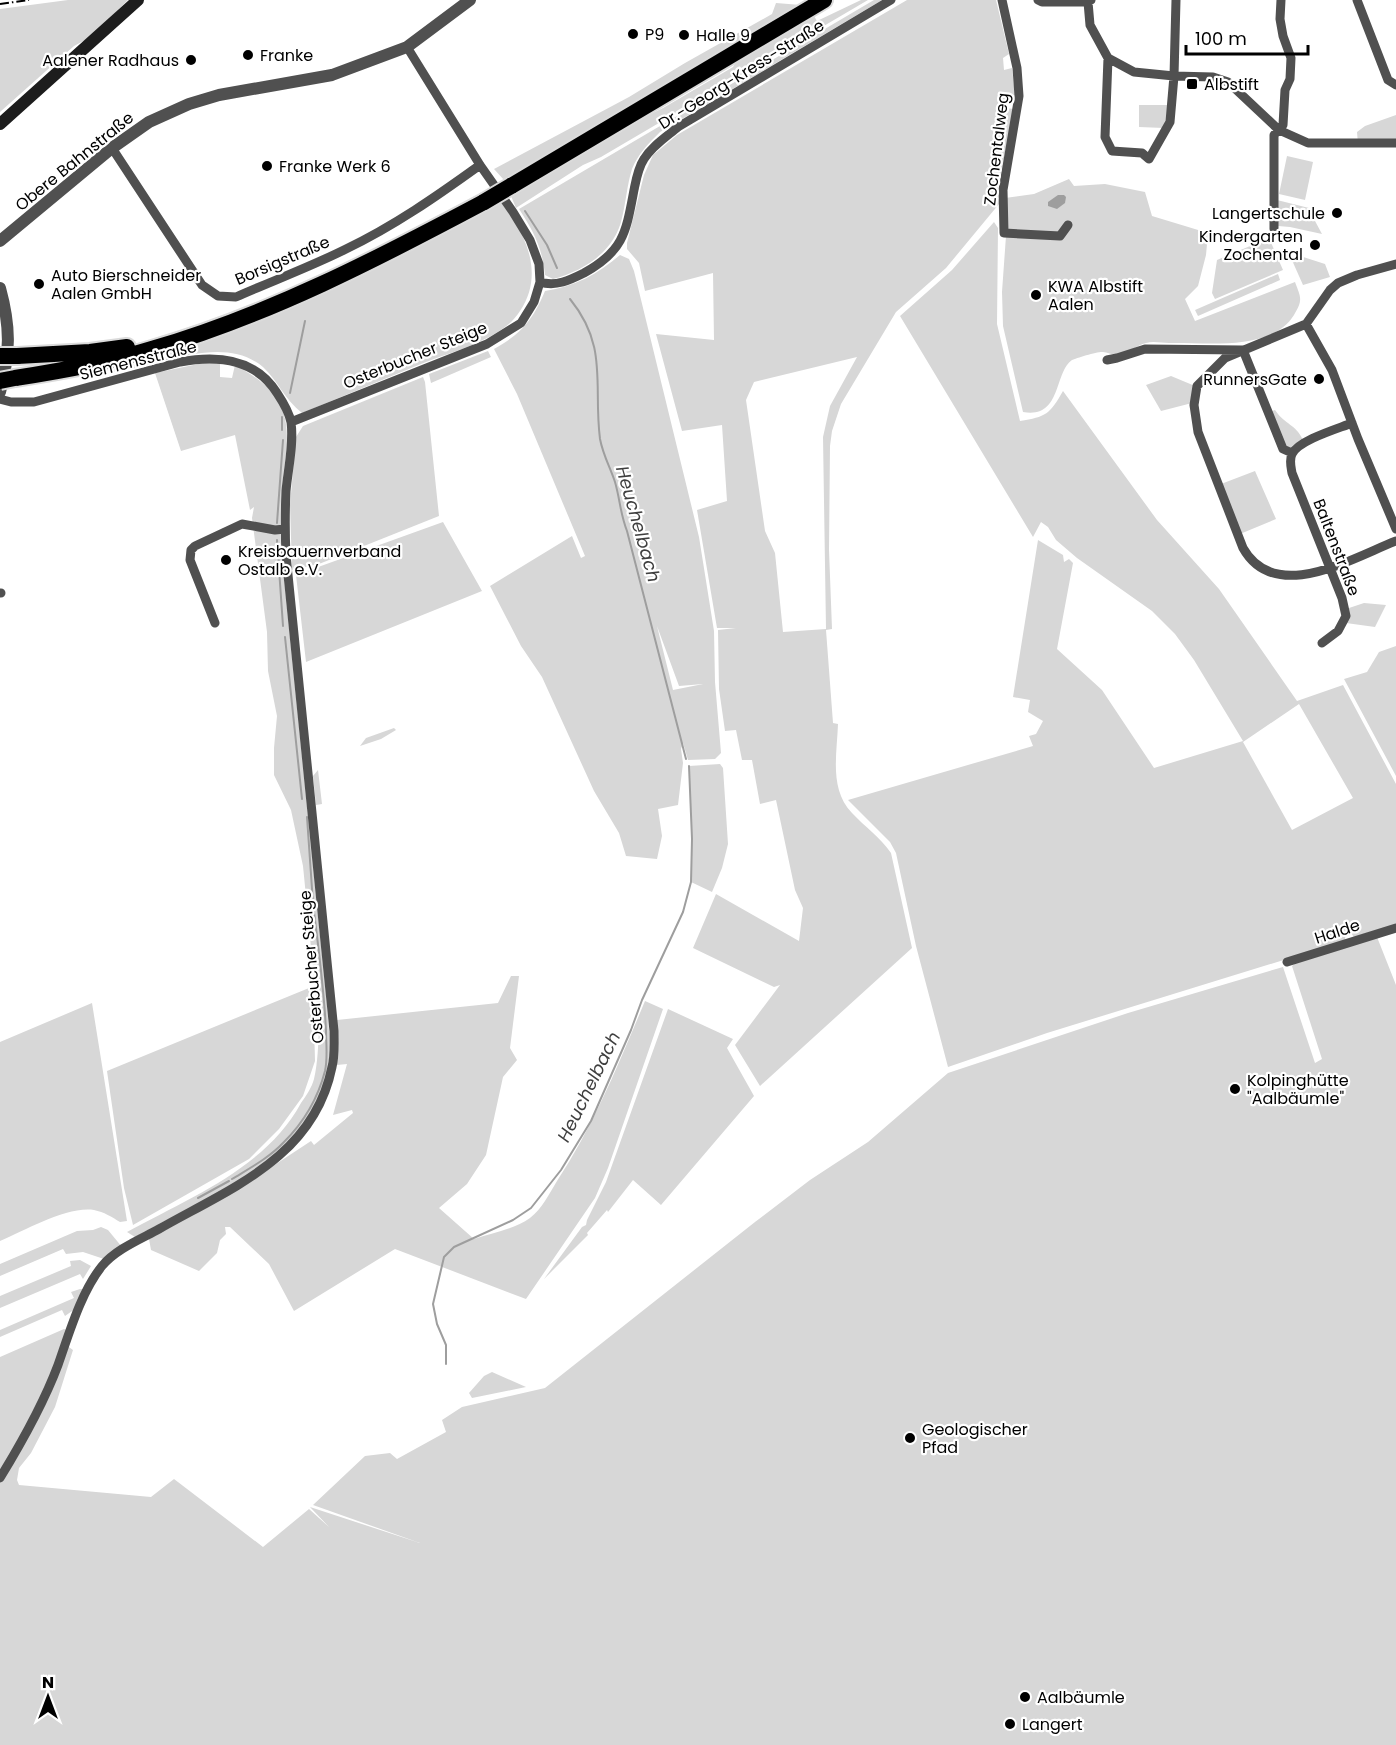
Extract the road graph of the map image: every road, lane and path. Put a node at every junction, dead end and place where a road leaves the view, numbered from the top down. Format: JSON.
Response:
{"nodes":[{"id":1,"x":138,"y":0,"type":"edge"},
{"id":2,"x":470,"y":0,"type":"edge"},
{"id":3,"x":824,"y":0,"type":"edge"},
{"id":4,"x":891,"y":0,"type":"edge"},
{"id":5,"x":1002,"y":0,"type":"edge"},
{"id":6,"x":1038,"y":0,"type":"edge"},
{"id":7,"x":1176,"y":0,"type":"edge"},
{"id":8,"x":1281,"y":0,"type":"edge"},
{"id":9,"x":1358,"y":0,"type":"edge"},
{"id":10,"x":1089,"y":1,"type":"edge"},
{"id":11,"x":407,"y":47,"type":"junction"},
{"id":12,"x":1108,"y":58,"type":"junction"},
{"id":13,"x":1174,"y":76,"type":"junction"},
{"id":14,"x":1396,"y":85,"type":"edge"},
{"id":15,"x":0,"y":124,"type":"edge"},
{"id":16,"x":1280,"y":130,"type":"junction"},
{"id":17,"x":1396,"y":142,"type":"edge"},
{"id":18,"x":112,"y":148,"type":"junction"},
{"id":19,"x":480,"y":165,"type":"junction"},
{"id":20,"x":1068,"y":225,"type":"dead end"},
{"id":21,"x":1274,"y":229,"type":"dead end"},
{"id":22,"x":0,"y":242,"type":"edge"},
{"id":23,"x":1396,"y":264,"type":"edge"},
{"id":24,"x":540,"y":282,"type":"junction"},
{"id":25,"x":0,"y":288,"type":"edge"},
{"id":26,"x":1306,"y":324,"type":"junction"},
{"id":27,"x":210,"y":330,"type":"junction"},
{"id":28,"x":1243,"y":350,"type":"junction"},
{"id":29,"x":0,"y":356,"type":"edge"},
{"id":30,"x":1107,"y":360,"type":"dead end"},
{"id":31,"x":7,"y":380,"type":"edge"},
{"id":32,"x":0,"y":392,"type":"edge"},
{"id":33,"x":0,"y":399,"type":"edge"},
{"id":34,"x":291,"y":422,"type":"junction"},
{"id":35,"x":1352,"y":423,"type":"junction"},
{"id":36,"x":1292,"y":453,"type":"junction"},
{"id":37,"x":1396,"y":529,"type":"edge"},
{"id":38,"x":285,"y":530,"type":"junction"},
{"id":39,"x":1396,"y":540,"type":"edge"},
{"id":40,"x":1328,"y":568,"type":"junction"},
{"id":41,"x":215,"y":622,"type":"dead end"},
{"id":42,"x":1322,"y":643,"type":"dead end"},
{"id":43,"x":1396,"y":928,"type":"edge"},
{"id":44,"x":1287,"y":962,"type":"dead end"},
{"id":45,"x":0,"y":1478,"type":"edge"}],
"edges":[{"from":1,"to":15,"type":"main road"},
{"from":2,"to":11,"type":"street","name":"Obere Bahnstraße"},
{"from":3,"to":27,"type":"highway","bridge":true},
{"from":4,"to":24,"type":"street","name":"Dr.-Georg-Kress-Straße"},
{"from":5,"to":20,"type":"street","name":"Zochentalweg"},
{"from":6,"to":10,"type":"street"},
{"from":7,"to":13,"type":"street"},
{"from":8,"to":16,"type":"street"},
{"from":9,"to":14,"type":"street"},
{"from":10,"to":12,"type":"street"},
{"from":11,"to":18,"type":"street","name":"Obere Bahnstraße"},
{"from":11,"to":19,"type":"street"},
{"from":12,"to":13,"type":"street"},
{"from":12,"to":13,"type":"street"},
{"from":13,"to":16,"type":"street"},
{"from":16,"to":17,"type":"street"},
{"from":16,"to":21,"type":"street"},
{"from":18,"to":19,"type":"street","name":"Borsigstraße"},
{"from":18,"to":22,"type":"street","name":"Obere Bahnstraße"},
{"from":19,"to":24,"type":"street"},
{"from":23,"to":26,"type":"street"},
{"from":24,"to":34,"type":"street","name":"Osterbucher Steige"},
{"from":25,"to":32,"type":"street"},
{"from":26,"to":28,"type":"street"},
{"from":26,"to":35,"type":"street"},
{"from":27,"to":29,"type":"highway","bridge":true},
{"from":27,"to":31,"type":"highway"},
{"from":28,"to":30,"type":"street"},
{"from":28,"to":36,"type":"street","name":"Baltenstraße"},
{"from":28,"to":40,"type":"street"},
{"from":33,"to":34,"type":"street","name":"Siemensstraße"},
{"from":34,"to":38,"type":"street","name":"Osterbucher Steige"},
{"from":35,"to":36,"type":"street"},
{"from":35,"to":37,"type":"street"},
{"from":36,"to":40,"type":"street","name":"Baltenstraße"},
{"from":38,"to":41,"type":"street"},
{"from":38,"to":45,"type":"street","name":"Osterbucher Steige"},
{"from":39,"to":40,"type":"street"},
{"from":40,"to":42,"type":"street","name":"Baltenstraße"},
{"from":43,"to":44,"type":"street","name":"Halde"}]}
